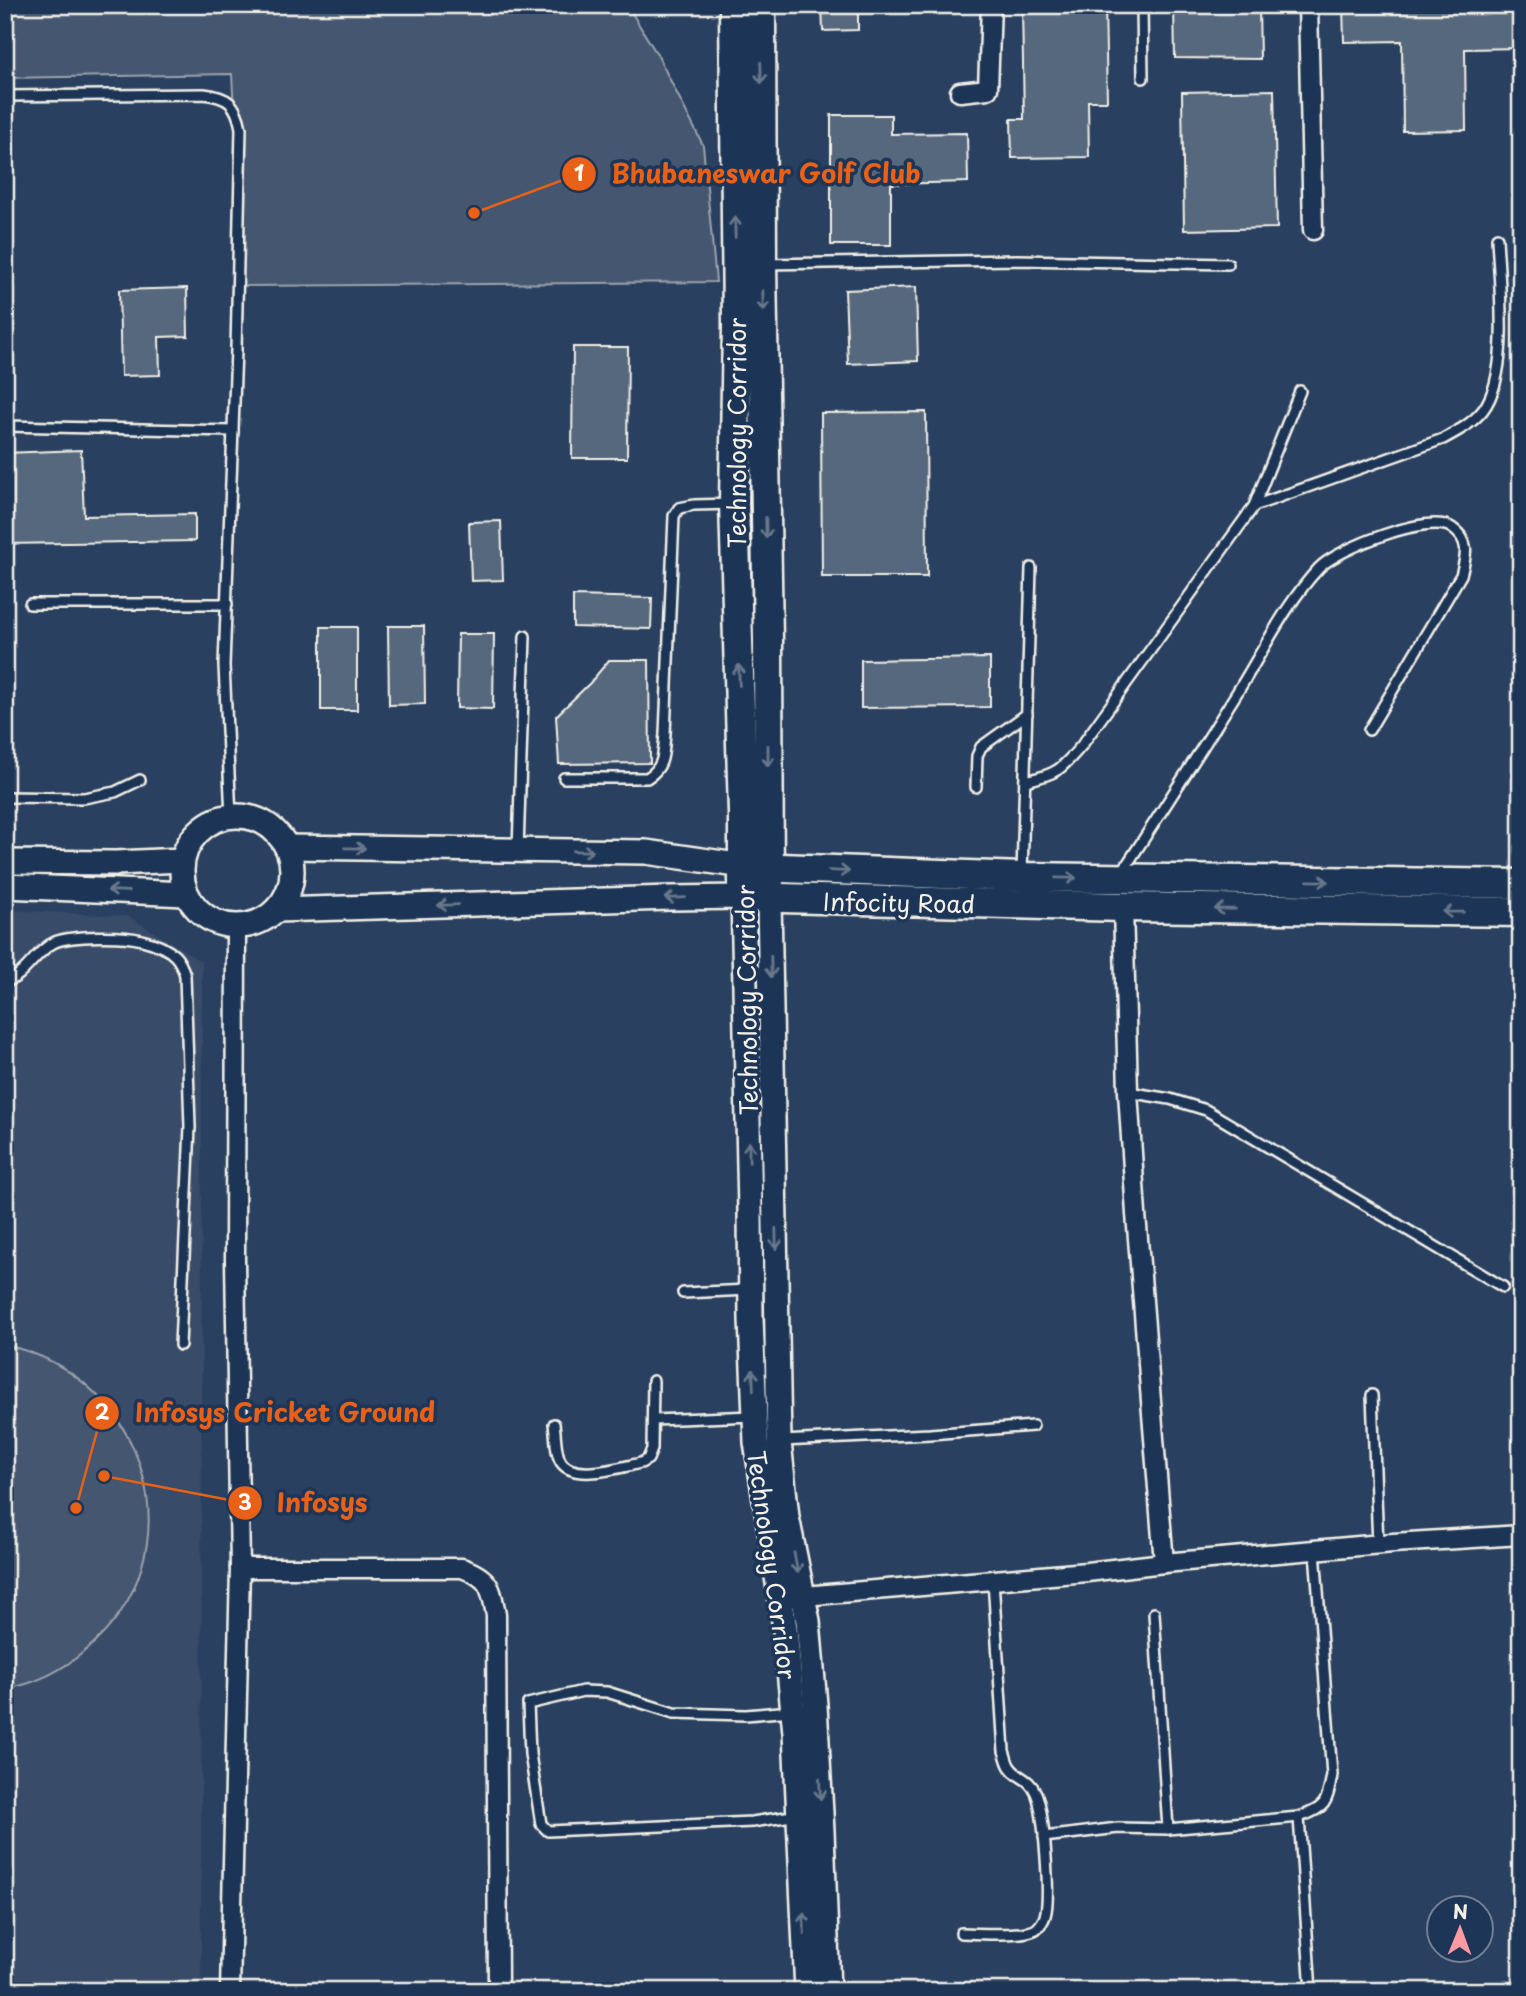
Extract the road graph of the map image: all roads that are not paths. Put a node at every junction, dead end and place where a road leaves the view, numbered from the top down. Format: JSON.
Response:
{"nodes":[{"id":1,"x":734,"y":5,"type":"edge"},
{"id":2,"x":761,"y":5,"type":"edge"},
{"id":3,"x":990,"y":5,"type":"edge"},
{"id":4,"x":1142,"y":5,"type":"edge"},
{"id":5,"x":1308,"y":5,"type":"edge"},
{"id":6,"x":1143,"y":78,"type":"dead end"},
{"id":7,"x":960,"y":92,"type":"dead end"},
{"id":8,"x":5,"y":96,"type":"edge"},
{"id":9,"x":1312,"y":230,"type":"dead end"},
{"id":10,"x":1497,"y":238,"type":"dead end"},
{"id":11,"x":762,"y":264,"type":"junction"},
{"id":12,"x":1228,"y":264,"type":"dead end"},
{"id":13,"x":1300,"y":391,"type":"dead end"},
{"id":14,"x":5,"y":426,"type":"edge"},
{"id":15,"x":233,"y":431,"type":"junction"},
{"id":16,"x":734,"y":503,"type":"junction"},
{"id":17,"x":1254,"y":506,"type":"junction"},
{"id":18,"x":1031,"y":568,"type":"dead end"},
{"id":19,"x":30,"y":604,"type":"dead end"},
{"id":20,"x":227,"y":604,"type":"junction"},
{"id":21,"x":526,"y":636,"type":"dead end"},
{"id":22,"x":1027,"y":714,"type":"junction"},
{"id":23,"x":1369,"y":730,"type":"dead end"},
{"id":24,"x":564,"y":778,"type":"dead end"},
{"id":25,"x":140,"y":780,"type":"dead end"},
{"id":26,"x":1025,"y":780,"type":"junction"},
{"id":27,"x":975,"y":787,"type":"dead end"},
{"id":28,"x":5,"y":797,"type":"edge"},
{"id":29,"x":230,"y":817,"type":"junction"},
{"id":30,"x":287,"y":847,"type":"junction"},
{"id":31,"x":518,"y":850,"type":"junction"},
{"id":32,"x":182,"y":860,"type":"junction"},
{"id":33,"x":5,"y":862,"type":"edge"},
{"id":34,"x":757,"y":867,"type":"junction"},
{"id":35,"x":1022,"y":877,"type":"junction"},
{"id":36,"x":1117,"y":879,"type":"junction"},
{"id":37,"x":1521,"y":884,"type":"edge"},
{"id":38,"x":5,"y":886,"type":"edge"},
{"id":39,"x":186,"y":894,"type":"junction"},
{"id":40,"x":756,"y":898,"type":"junction"},
{"id":41,"x":1123,"y":907,"type":"junction"},
{"id":42,"x":276,"y":910,"type":"junction"},
{"id":43,"x":1521,"y":912,"type":"edge"},
{"id":44,"x":236,"y":926,"type":"junction"},
{"id":45,"x":5,"y":982,"type":"edge"},
{"id":46,"x":1128,"y":1092,"type":"junction"},
{"id":47,"x":1503,"y":1287,"type":"dead end"},
{"id":48,"x":751,"y":1290,"type":"junction"},
{"id":49,"x":683,"y":1293,"type":"dead end"},
{"id":50,"x":180,"y":1345,"type":"dead end"},
{"id":51,"x":653,"y":1381,"type":"dead end"},
{"id":52,"x":1372,"y":1395,"type":"dead end"},
{"id":53,"x":755,"y":1416,"type":"junction"},
{"id":54,"x":654,"y":1420,"type":"junction"},
{"id":55,"x":554,"y":1424,"type":"dead end"},
{"id":56,"x":1033,"y":1426,"type":"dead end"},
{"id":57,"x":779,"y":1441,"type":"junction"},
{"id":58,"x":1521,"y":1535,"type":"edge"},
{"id":59,"x":1378,"y":1545,"type":"junction"},
{"id":60,"x":1315,"y":1551,"type":"junction"},
{"id":61,"x":1164,"y":1563,"type":"junction"},
{"id":62,"x":240,"y":1569,"type":"junction"},
{"id":63,"x":993,"y":1578,"type":"junction"},
{"id":64,"x":791,"y":1597,"type":"junction"},
{"id":65,"x":1154,"y":1614,"type":"dead end"},
{"id":66,"x":793,"y":1710,"type":"junction"},
{"id":67,"x":799,"y":1815,"type":"junction"},
{"id":68,"x":1299,"y":1817,"type":"junction"},
{"id":69,"x":1168,"y":1829,"type":"junction"},
{"id":70,"x":1044,"y":1836,"type":"junction"},
{"id":71,"x":961,"y":1933,"type":"dead end"},
{"id":72,"x":230,"y":1991,"type":"edge"},
{"id":73,"x":498,"y":1991,"type":"edge"},
{"id":74,"x":807,"y":1991,"type":"edge"},
{"id":75,"x":828,"y":1991,"type":"edge"},
{"id":76,"x":1311,"y":1991,"type":"edge"}],
"edges":[{"from":16,"to":1,"type":"main road","name":"Technology Corridor","one_way":true},
{"from":2,"to":11,"type":"main road","one_way":true},
{"from":3,"to":7,"type":"street"},
{"from":4,"to":6,"type":"lane"},
{"from":5,"to":9,"type":"street"},
{"from":8,"to":15,"type":"lane"},
{"from":10,"to":17,"type":"lane"},
{"from":11,"to":12,"type":"lane"},
{"from":11,"to":34,"type":"main road","one_way":true},
{"from":13,"to":17,"type":"lane"},
{"from":14,"to":15,"type":"lane"},
{"from":15,"to":20,"type":"lane"},
{"from":16,"to":24,"type":"lane"},
{"from":34,"to":16,"type":"main road","name":"Technology Corridor","one_way":true},
{"from":17,"to":26,"type":"lane"},
{"from":18,"to":22,"type":"lane"},
{"from":19,"to":20,"type":"lane"},
{"from":20,"to":29,"type":"lane"},
{"from":21,"to":31,"type":"lane"},
{"from":22,"to":26,"type":"lane"},
{"from":22,"to":27,"type":"lane"},
{"from":23,"to":36,"type":"lane"},
{"from":25,"to":28,"type":"lane"},
{"from":26,"to":35,"type":"lane"},
{"from":29,"to":30,"type":"street"},
{"from":29,"to":32,"type":"street"},
{"from":30,"to":31,"type":"street","name":"Infocity Road","one_way":true},
{"from":30,"to":42,"type":"street"},
{"from":31,"to":34,"type":"street","name":"Infocity Road","one_way":true},
{"from":32,"to":33,"type":"street"},
{"from":32,"to":39,"type":"street"},
{"from":34,"to":35,"type":"main road","name":"Infocity Road","one_way":true},
{"from":34,"to":40,"type":"main road"},
{"from":35,"to":36,"type":"main road","name":"Infocity Road","one_way":true},
{"from":36,"to":37,"type":"main road","name":"Infocity Road","one_way":true},
{"from":39,"to":38,"type":"street","one_way":true},
{"from":39,"to":44,"type":"street"},
{"from":40,"to":41,"type":"main road","name":"Infocity Road"},
{"from":40,"to":42,"type":"street","name":"Infocity Road","one_way":true},
{"from":48,"to":40,"type":"street","name":"Technology Corridor","one_way":true},
{"from":40,"to":57,"type":"street","one_way":true},
{"from":43,"to":41,"type":"main road","name":"Infocity Road","one_way":true},
{"from":41,"to":46,"type":"street"},
{"from":42,"to":44,"type":"street"},
{"from":44,"to":62,"type":"street"},
{"from":45,"to":50,"type":"lane"},
{"from":46,"to":47,"type":"lane"},
{"from":46,"to":61,"type":"street"},
{"from":48,"to":49,"type":"lane"},
{"from":53,"to":48,"type":"street","name":"Technology Corridor","one_way":true},
{"from":51,"to":54,"type":"lane"},
{"from":52,"to":59,"type":"lane"},
{"from":53,"to":54,"type":"lane"},
{"from":53,"to":64,"type":"street","name":"Technology Corridor"},
{"from":54,"to":55,"type":"lane"},
{"from":56,"to":57,"type":"lane"},
{"from":57,"to":64,"type":"street","one_way":true},
{"from":58,"to":59,"type":"street"},
{"from":59,"to":60,"type":"street"},
{"from":60,"to":61,"type":"street"},
{"from":60,"to":68,"type":"lane"},
{"from":61,"to":63,"type":"street"},
{"from":62,"to":72,"type":"street"},
{"from":62,"to":73,"type":"street"},
{"from":63,"to":64,"type":"street"},
{"from":63,"to":70,"type":"lane"},
{"from":64,"to":66,"type":"street","name":"Technology Corridor"},
{"from":64,"to":75,"type":"street","one_way":true},
{"from":65,"to":69,"type":"lane"},
{"from":66,"to":67,"type":"street","name":"Technology Corridor"},
{"from":66,"to":67,"type":"lane"},
{"from":74,"to":67,"type":"street","name":"Technology Corridor","one_way":true},
{"from":68,"to":69,"type":"lane"},
{"from":68,"to":76,"type":"lane"},
{"from":69,"to":70,"type":"lane"},
{"from":70,"to":71,"type":"lane"}]}
